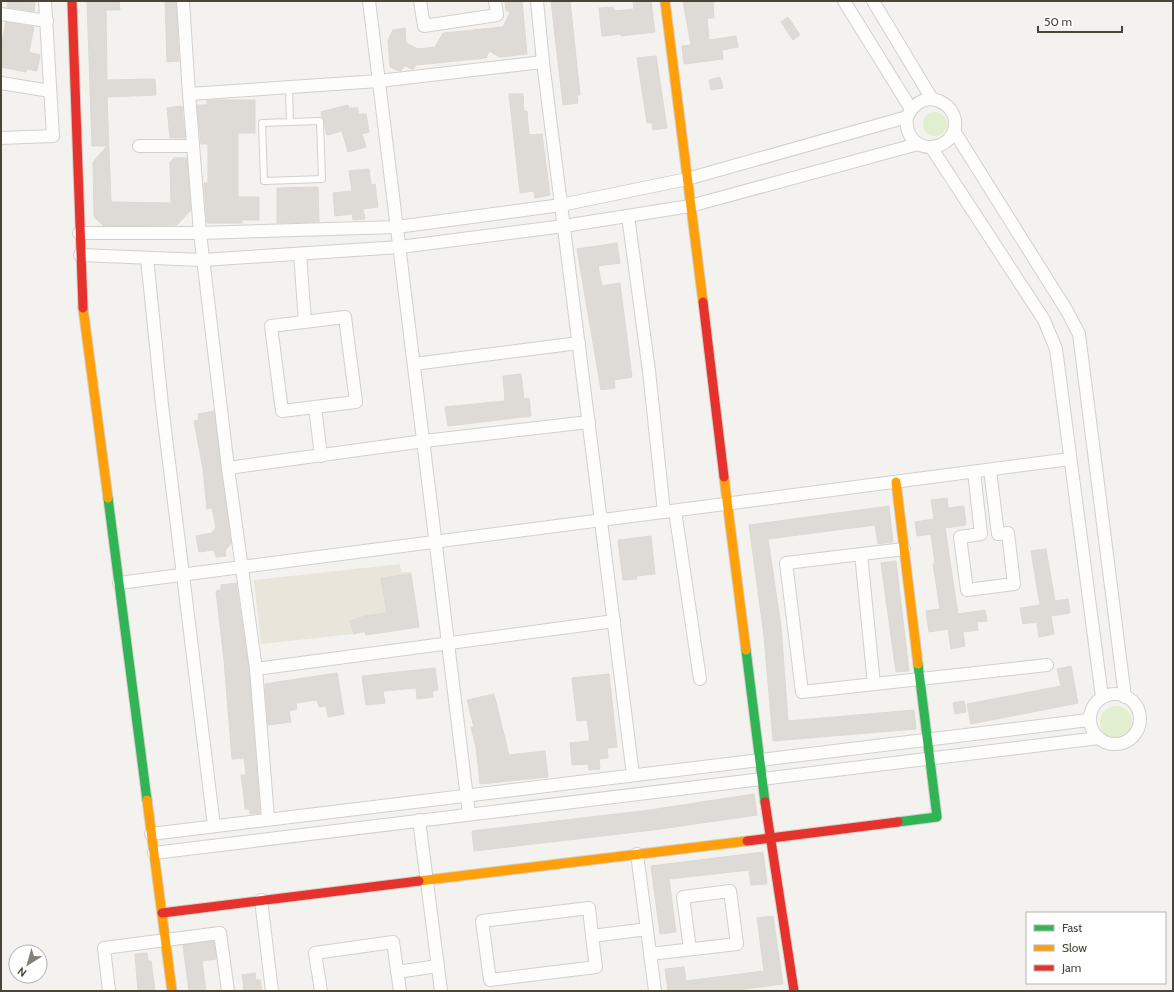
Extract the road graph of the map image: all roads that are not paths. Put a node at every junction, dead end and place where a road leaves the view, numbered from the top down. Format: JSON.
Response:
{"nodes":[{"id":1,"x":45,"y":1,"type":"edge"},
{"id":2,"x":72,"y":1,"type":"edge"},
{"id":3,"x":183,"y":1,"type":"edge"},
{"id":4,"x":369,"y":1,"type":"edge"},
{"id":5,"x":420,"y":1,"type":"edge"},
{"id":6,"x":495,"y":1,"type":"edge"},
{"id":7,"x":537,"y":1,"type":"edge"},
{"id":8,"x":665,"y":1,"type":"edge"},
{"id":9,"x":844,"y":1,"type":"edge"},
{"id":10,"x":873,"y":1,"type":"edge"},
{"id":11,"x":1,"y":14,"type":"edge"},
{"id":12,"x":47,"y":21,"type":"junction"},
{"id":13,"x":543,"y":62,"type":"junction"},
{"id":14,"x":379,"y":82,"type":"junction"},
{"id":15,"x":1,"y":83,"type":"edge"},
{"id":16,"x":289,"y":88,"type":"junction"},
{"id":17,"x":50,"y":91,"type":"junction"},
{"id":18,"x":189,"y":94,"type":"junction"},
{"id":19,"x":932,"y":99,"type":"junction"},
{"id":20,"x":909,"y":113,"type":"junction"},
{"id":21,"x":290,"y":122,"type":"junction"},
{"id":22,"x":954,"y":131,"type":"junction"},
{"id":23,"x":1,"y":138,"type":"edge"},
{"id":24,"x":918,"y":144,"type":"junction"},
{"id":25,"x":139,"y":146,"type":"dead end"},
{"id":26,"x":193,"y":146,"type":"junction"},
{"id":27,"x":931,"y":147,"type":"junction"},
{"id":28,"x":687,"y":179,"type":"junction"},
{"id":29,"x":561,"y":205,"type":"junction"},
{"id":30,"x":690,"y":206,"type":"junction"},
{"id":31,"x":628,"y":216,"type":"junction"},
{"id":32,"x":564,"y":226,"type":"junction"},
{"id":33,"x":397,"y":227,"type":"junction"},
{"id":34,"x":79,"y":233,"type":"junction"},
{"id":35,"x":200,"y":233,"type":"junction"},
{"id":36,"x":400,"y":247,"type":"junction"},
{"id":37,"x":300,"y":254,"type":"junction"},
{"id":38,"x":80,"y":255,"type":"junction"},
{"id":39,"x":147,"y":258,"type":"junction"},
{"id":40,"x":203,"y":260,"type":"junction"},
{"id":41,"x":305,"y":322,"type":"junction"},
{"id":42,"x":579,"y":343,"type":"junction"},
{"id":43,"x":414,"y":364,"type":"junction"},
{"id":44,"x":315,"y":407,"type":"junction"},
{"id":45,"x":589,"y":422,"type":"junction"},
{"id":46,"x":424,"y":442,"type":"junction"},
{"id":47,"x":321,"y":456,"type":"junction"},
{"id":48,"x":1070,"y":459,"type":"junction"},
{"id":49,"x":228,"y":468,"type":"junction"},
{"id":50,"x":990,"y":470,"type":"junction"},
{"id":51,"x":974,"y":472,"type":"junction"},
{"id":52,"x":896,"y":482,"type":"junction"},
{"id":53,"x":729,"y":504,"type":"junction"},
{"id":54,"x":670,"y":512,"type":"junction"},
{"id":55,"x":602,"y":520,"type":"junction"},
{"id":56,"x":435,"y":542,"type":"junction"},
{"id":57,"x":904,"y":549,"type":"junction"},
{"id":58,"x":861,"y":554,"type":"junction"},
{"id":59,"x":241,"y":566,"type":"junction"},
{"id":60,"x":183,"y":575,"type":"junction"},
{"id":61,"x":119,"y":583,"type":"junction"},
{"id":62,"x":614,"y":622,"type":"junction"},
{"id":63,"x":448,"y":644,"type":"junction"},
{"id":64,"x":1047,"y":665,"type":"dead end"},
{"id":65,"x":256,"y":669,"type":"junction"},
{"id":66,"x":920,"y":678,"type":"junction"},
{"id":67,"x":700,"y":679,"type":"dead end"},
{"id":68,"x":874,"y":684,"type":"junction"},
{"id":69,"x":1102,"y":697,"type":"junction"},
{"id":70,"x":1125,"y":697,"type":"junction"},
{"id":71,"x":1089,"y":720,"type":"junction"},
{"id":72,"x":1099,"y":738,"type":"junction"},
{"id":73,"x":928,"y":739,"type":"junction"},
{"id":74,"x":930,"y":758,"type":"junction"},
{"id":75,"x":760,"y":760,"type":"junction"},
{"id":76,"x":633,"y":775,"type":"junction"},
{"id":77,"x":762,"y":779,"type":"junction"},
{"id":78,"x":466,"y":795,"type":"junction"},
{"id":79,"x":469,"y":814,"type":"junction"},
{"id":80,"x":268,"y":818,"type":"junction"},
{"id":81,"x":419,"y":820,"type":"junction"},
{"id":82,"x":214,"y":826,"type":"junction"},
{"id":83,"x":151,"y":834,"type":"junction"},
{"id":84,"x":772,"y":837,"type":"junction"},
{"id":85,"x":154,"y":852,"type":"junction"},
{"id":86,"x":637,"y":854,"type":"junction"},
{"id":87,"x":427,"y":879,"type":"junction"},
{"id":88,"x":261,"y":900,"type":"junction"},
{"id":89,"x":162,"y":913,"type":"junction"},
{"id":90,"x":647,"y":929,"type":"junction"},
{"id":91,"x":592,"y":936,"type":"junction"},
{"id":92,"x":165,"y":940,"type":"junction"},
{"id":93,"x":690,"y":949,"type":"junction"},
{"id":94,"x":650,"y":954,"type":"junction"},
{"id":95,"x":438,"y":966,"type":"junction"},
{"id":96,"x":397,"y":972,"type":"junction"},
{"id":97,"x":109,"y":991,"type":"edge"},
{"id":98,"x":172,"y":991,"type":"edge"},
{"id":99,"x":228,"y":991,"type":"edge"},
{"id":100,"x":272,"y":991,"type":"edge"},
{"id":101,"x":321,"y":991,"type":"edge"},
{"id":102,"x":400,"y":991,"type":"edge"},
{"id":103,"x":441,"y":991,"type":"edge"},
{"id":104,"x":655,"y":991,"type":"edge"},
{"id":105,"x":794,"y":991,"type":"edge"}],
"edges":[{"from":1,"to":12,"type":"street"},
{"from":2,"to":34,"type":"street"},
{"from":3,"to":18,"type":"street"},
{"from":4,"to":14,"type":"street"},
{"from":5,"to":6,"type":"street"},
{"from":7,"to":13,"type":"street"},
{"from":8,"to":28,"type":"street"},
{"from":9,"to":20,"type":"street"},
{"from":10,"to":19,"type":"street"},
{"from":11,"to":12,"type":"street"},
{"from":12,"to":17,"type":"street"},
{"from":13,"to":14,"type":"street"},
{"from":13,"to":29,"type":"street"},
{"from":14,"to":16,"type":"street"},
{"from":14,"to":33,"type":"street"},
{"from":15,"to":17,"type":"street"},
{"from":16,"to":18,"type":"street"},
{"from":16,"to":21,"type":"lane"},
{"from":17,"to":23,"type":"street"},
{"from":18,"to":26,"type":"street"},
{"from":19,"to":20,"type":"street"},
{"from":19,"to":22,"type":"street"},
{"from":20,"to":24,"type":"street"},
{"from":20,"to":28,"type":"street"},
{"from":21,"to":21,"type":"lane"},
{"from":22,"to":27,"type":"street"},
{"from":22,"to":70,"type":"street"},
{"from":24,"to":27,"type":"street"},
{"from":24,"to":30,"type":"street"},
{"from":25,"to":26,"type":"street"},
{"from":26,"to":35,"type":"street"},
{"from":27,"to":48,"type":"street"},
{"from":28,"to":29,"type":"street"},
{"from":28,"to":30,"type":"street"},
{"from":29,"to":32,"type":"street"},
{"from":29,"to":33,"type":"street"},
{"from":30,"to":31,"type":"street"},
{"from":30,"to":53,"type":"street"},
{"from":31,"to":32,"type":"street"},
{"from":31,"to":54,"type":"street"},
{"from":32,"to":36,"type":"street"},
{"from":32,"to":42,"type":"street"},
{"from":33,"to":35,"type":"street"},
{"from":33,"to":36,"type":"street"},
{"from":34,"to":35,"type":"street"},
{"from":34,"to":38,"type":"street"},
{"from":35,"to":40,"type":"street"},
{"from":36,"to":37,"type":"street"},
{"from":36,"to":43,"type":"street"},
{"from":37,"to":40,"type":"street"},
{"from":37,"to":41,"type":"street"},
{"from":38,"to":39,"type":"street"},
{"from":38,"to":61,"type":"street"},
{"from":39,"to":40,"type":"street"},
{"from":39,"to":60,"type":"street"},
{"from":40,"to":49,"type":"street"},
{"from":41,"to":44,"type":"street"},
{"from":41,"to":44,"type":"street"},
{"from":42,"to":43,"type":"street"},
{"from":42,"to":45,"type":"street"},
{"from":43,"to":46,"type":"street"},
{"from":44,"to":47,"type":"street"},
{"from":45,"to":46,"type":"street"},
{"from":45,"to":55,"type":"street"},
{"from":46,"to":47,"type":"street"},
{"from":46,"to":56,"type":"street"},
{"from":47,"to":49,"type":"street"},
{"from":48,"to":50,"type":"street"},
{"from":48,"to":69,"type":"street"},
{"from":49,"to":59,"type":"street"},
{"from":50,"to":51,"type":"street"},
{"from":50,"to":51,"type":"street"},
{"from":51,"to":52,"type":"street"},
{"from":52,"to":53,"type":"street"},
{"from":52,"to":57,"type":"street"},
{"from":53,"to":54,"type":"street"},
{"from":53,"to":75,"type":"street"},
{"from":54,"to":55,"type":"street"},
{"from":54,"to":67,"type":"street"},
{"from":55,"to":56,"type":"street"},
{"from":55,"to":62,"type":"street"},
{"from":56,"to":59,"type":"street"},
{"from":56,"to":63,"type":"street"},
{"from":57,"to":58,"type":"street"},
{"from":57,"to":66,"type":"street"},
{"from":58,"to":68,"type":"street"},
{"from":58,"to":68,"type":"street"},
{"from":59,"to":60,"type":"street"},
{"from":59,"to":65,"type":"street"},
{"from":60,"to":61,"type":"street"},
{"from":60,"to":82,"type":"street"},
{"from":61,"to":83,"type":"street"},
{"from":62,"to":63,"type":"street"},
{"from":62,"to":76,"type":"street"},
{"from":63,"to":65,"type":"street"},
{"from":63,"to":78,"type":"street"},
{"from":64,"to":66,"type":"street"},
{"from":65,"to":80,"type":"street"},
{"from":66,"to":68,"type":"street"},
{"from":66,"to":73,"type":"street"},
{"from":69,"to":70,"type":"street"},
{"from":69,"to":71,"type":"street"},
{"from":70,"to":72,"type":"street"},
{"from":71,"to":72,"type":"street"},
{"from":71,"to":73,"type":"street"},
{"from":72,"to":74,"type":"street"},
{"from":73,"to":74,"type":"street"},
{"from":73,"to":75,"type":"street"},
{"from":74,"to":77,"type":"street"},
{"from":74,"to":84,"type":"street"},
{"from":75,"to":76,"type":"street"},
{"from":75,"to":77,"type":"street"},
{"from":76,"to":78,"type":"street"},
{"from":77,"to":79,"type":"street"},
{"from":77,"to":84,"type":"street"},
{"from":78,"to":79,"type":"street"},
{"from":78,"to":80,"type":"street"},
{"from":79,"to":81,"type":"street"},
{"from":80,"to":82,"type":"street"},
{"from":81,"to":85,"type":"street"},
{"from":81,"to":87,"type":"street"},
{"from":82,"to":83,"type":"street"},
{"from":83,"to":85,"type":"street"},
{"from":84,"to":86,"type":"street"},
{"from":84,"to":105,"type":"street"},
{"from":85,"to":89,"type":"street"},
{"from":86,"to":87,"type":"street"},
{"from":86,"to":90,"type":"street"},
{"from":87,"to":88,"type":"street"},
{"from":87,"to":95,"type":"street"},
{"from":88,"to":89,"type":"street"},
{"from":88,"to":100,"type":"street"},
{"from":89,"to":92,"type":"street"},
{"from":90,"to":91,"type":"street"},
{"from":90,"to":94,"type":"street"},
{"from":91,"to":91,"type":"street"},
{"from":92,"to":97,"type":"street"},
{"from":92,"to":98,"type":"street"},
{"from":92,"to":99,"type":"street"},
{"from":93,"to":93,"type":"street"},
{"from":93,"to":94,"type":"street"},
{"from":94,"to":104,"type":"street"},
{"from":95,"to":96,"type":"street"},
{"from":95,"to":103,"type":"street"},
{"from":96,"to":101,"type":"street"},
{"from":96,"to":102,"type":"street"}]}
